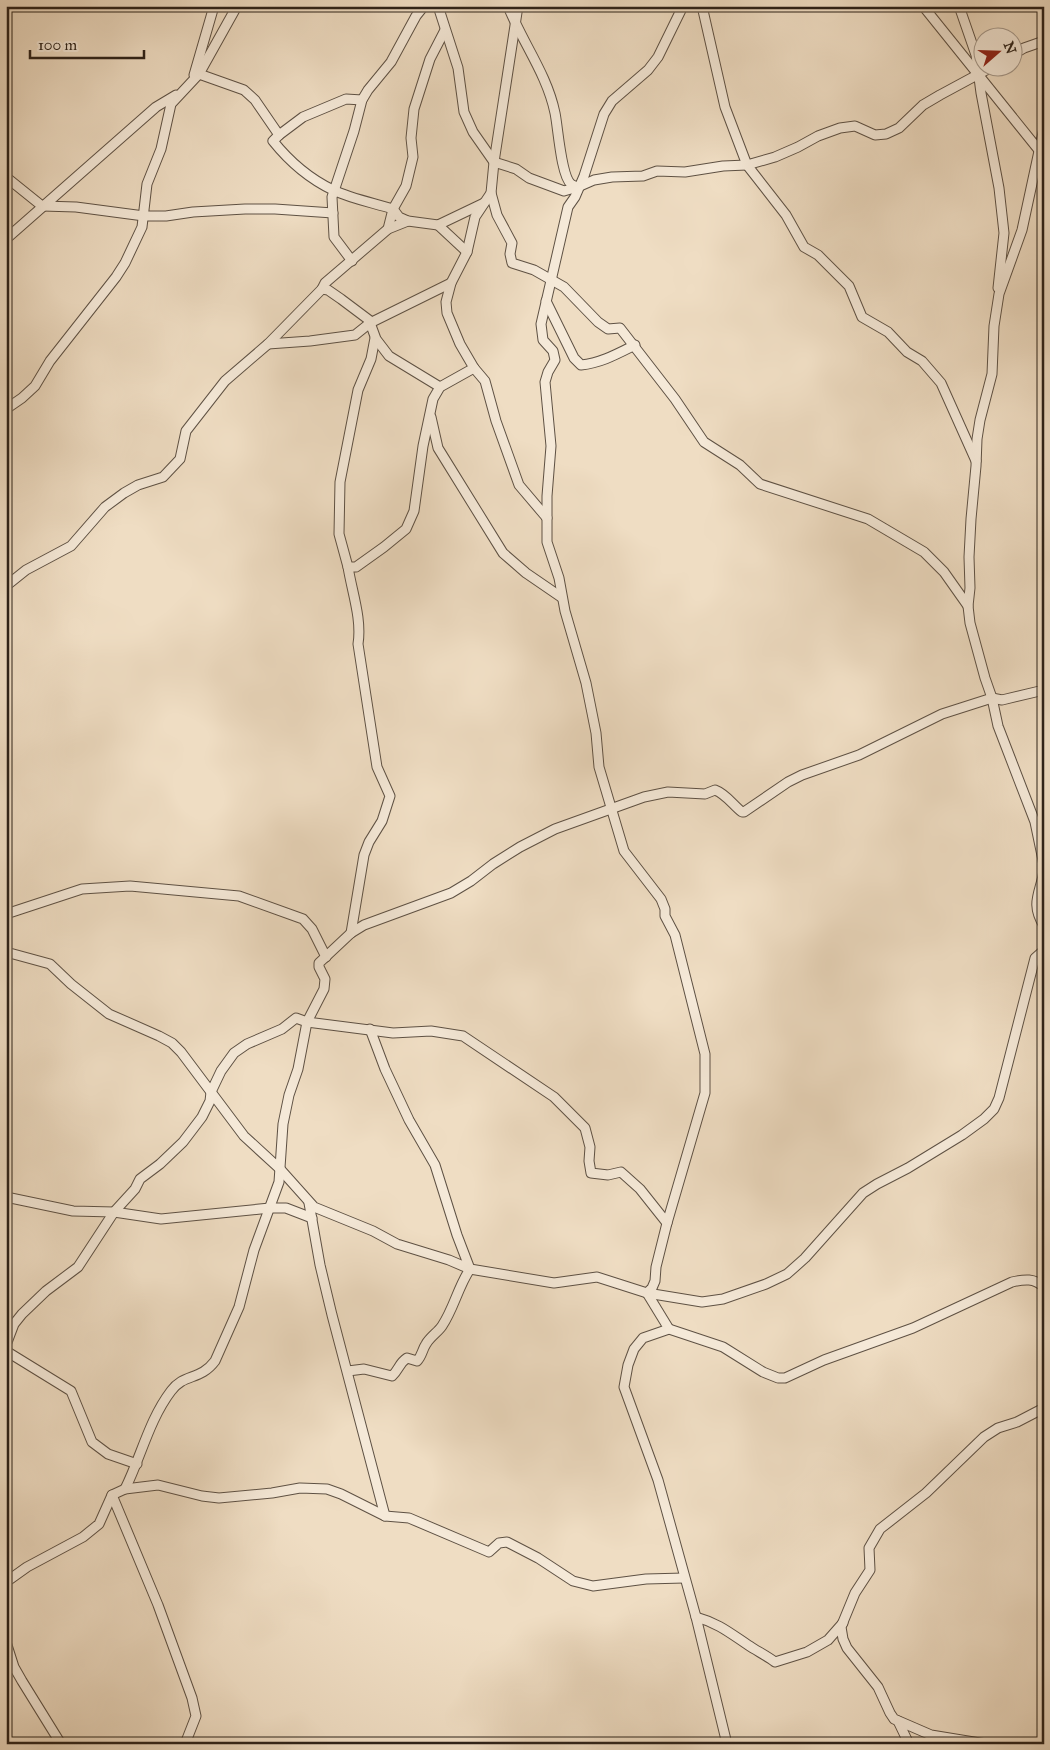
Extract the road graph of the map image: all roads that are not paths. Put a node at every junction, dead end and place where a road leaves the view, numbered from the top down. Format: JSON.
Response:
{"nodes":[{"id":1,"x":214,"y":6,"type":"edge"},
{"id":2,"x":237,"y":6,"type":"edge"},
{"id":3,"x":424,"y":6,"type":"edge"},
{"id":4,"x":438,"y":6,"type":"edge"},
{"id":5,"x":508,"y":6,"type":"edge"},
{"id":6,"x":518,"y":6,"type":"edge"},
{"id":7,"x":683,"y":6,"type":"edge"},
{"id":8,"x":702,"y":6,"type":"edge"},
{"id":9,"x":923,"y":6,"type":"edge"},
{"id":10,"x":959,"y":6,"type":"edge"},
{"id":11,"x":515,"y":25,"type":"junction"},
{"id":12,"x":445,"y":30,"type":"junction"},
{"id":13,"x":1044,"y":41,"type":"edge"},
{"id":14,"x":972,"y":43,"type":"edge"},
{"id":15,"x":1022,"y":49,"type":"edge"},
{"id":16,"x":972,"y":67,"type":"edge"},
{"id":17,"x":196,"y":77,"type":"junction"},
{"id":18,"x":972,"y":78,"type":"edge"},
{"id":19,"x":979,"y":78,"type":"edge"},
{"id":20,"x":981,"y":78,"type":"edge"},
{"id":21,"x":180,"y":92,"type":"junction"},
{"id":22,"x":362,"y":100,"type":"junction"},
{"id":23,"x":1044,"y":128,"type":"edge"},
{"id":24,"x":278,"y":135,"type":"junction"},
{"id":25,"x":1041,"y":154,"type":"edge"},
{"id":26,"x":494,"y":162,"type":"junction"},
{"id":27,"x":747,"y":165,"type":"junction"},
{"id":28,"x":6,"y":177,"type":"edge"},
{"id":29,"x":578,"y":187,"type":"junction"},
{"id":30,"x":334,"y":191,"type":"junction"},
{"id":31,"x":491,"y":193,"type":"junction"},
{"id":32,"x":486,"y":202,"type":"junction"},
{"id":33,"x":46,"y":206,"type":"junction"},
{"id":34,"x":393,"y":209,"type":"junction"},
{"id":35,"x":333,"y":213,"type":"junction"},
{"id":36,"x":144,"y":216,"type":"junction"},
{"id":37,"x":408,"y":222,"type":"junction"},
{"id":38,"x":438,"y":225,"type":"junction"},
{"id":39,"x":388,"y":229,"type":"junction"},
{"id":40,"x":6,"y":239,"type":"edge"},
{"id":41,"x":467,"y":252,"type":"junction"},
{"id":42,"x":352,"y":261,"type":"junction"},
{"id":43,"x":551,"y":278,"type":"junction"},
{"id":44,"x":451,"y":283,"type":"junction"},
{"id":45,"x":322,"y":289,"type":"junction"},
{"id":46,"x":999,"y":294,"type":"junction"},
{"id":47,"x":546,"y":301,"type":"junction"},
{"id":48,"x":370,"y":323,"type":"junction"},
{"id":49,"x":376,"y":338,"type":"junction"},
{"id":50,"x":268,"y":344,"type":"junction"},
{"id":51,"x":635,"y":345,"type":"junction"},
{"id":52,"x":474,"y":368,"type":"junction"},
{"id":53,"x":440,"y":387,"type":"junction"},
{"id":54,"x":6,"y":409,"type":"edge"},
{"id":55,"x":430,"y":415,"type":"junction"},
{"id":56,"x":976,"y":461,"type":"junction"},
{"id":57,"x":546,"y":518,"type":"junction"},
{"id":58,"x":348,"y":567,"type":"junction"},
{"id":59,"x":6,"y":586,"type":"edge"},
{"id":60,"x":561,"y":597,"type":"junction"},
{"id":61,"x":968,"y":606,"type":"junction"},
{"id":62,"x":1044,"y":690,"type":"edge"},
{"id":63,"x":992,"y":698,"type":"junction"},
{"id":64,"x":612,"y":808,"type":"junction"},
{"id":65,"x":1044,"y":865,"type":"edge"},
{"id":66,"x":1044,"y":871,"type":"edge"},
{"id":67,"x":6,"y":914,"type":"edge"},
{"id":68,"x":1044,"y":926,"type":"edge"},
{"id":69,"x":352,"y":933,"type":"junction"},
{"id":70,"x":1044,"y":950,"type":"edge"},
{"id":71,"x":6,"y":952,"type":"edge"},
{"id":72,"x":326,"y":957,"type":"junction"},
{"id":73,"x":307,"y":1022,"type":"junction"},
{"id":74,"x":370,"y":1029,"type":"junction"},
{"id":75,"x":211,"y":1092,"type":"junction"},
{"id":76,"x":280,"y":1169,"type":"junction"},
{"id":77,"x":6,"y":1197,"type":"edge"},
{"id":78,"x":309,"y":1203,"type":"junction"},
{"id":79,"x":270,"y":1208,"type":"junction"},
{"id":80,"x":114,"y":1212,"type":"junction"},
{"id":81,"x":312,"y":1218,"type":"junction"},
{"id":82,"x":667,"y":1222,"type":"junction"},
{"id":83,"x":470,"y":1268,"type":"junction"},
{"id":84,"x":1044,"y":1287,"type":"edge"},
{"id":85,"x":647,"y":1293,"type":"junction"},
{"id":86,"x":669,"y":1329,"type":"junction"},
{"id":87,"x":6,"y":1346,"type":"edge"},
{"id":88,"x":6,"y":1351,"type":"edge"},
{"id":89,"x":348,"y":1371,"type":"junction"},
{"id":90,"x":1044,"y":1408,"type":"edge"},
{"id":91,"x":137,"y":1464,"type":"junction"},
{"id":92,"x":125,"y":1490,"type":"junction"},
{"id":93,"x":112,"y":1494,"type":"junction"},
{"id":94,"x":385,"y":1516,"type":"junction"},
{"id":95,"x":684,"y":1578,"type":"junction"},
{"id":96,"x":6,"y":1582,"type":"edge"},
{"id":97,"x":696,"y":1617,"type":"junction"},
{"id":98,"x":843,"y":1622,"type":"junction"},
{"id":99,"x":6,"y":1642,"type":"edge"},
{"id":100,"x":898,"y":1721,"type":"junction"},
{"id":101,"x":61,"y":1744,"type":"edge"},
{"id":102,"x":185,"y":1744,"type":"edge"},
{"id":103,"x":726,"y":1744,"type":"edge"},
{"id":104,"x":909,"y":1744,"type":"edge"},
{"id":105,"x":986,"y":1744,"type":"edge"}],
"edges":[{"from":1,"to":17,"type":"street"},
{"from":2,"to":17,"type":"street"},
{"from":3,"to":22,"type":"street"},
{"from":4,"to":12,"type":"street"},
{"from":5,"to":11,"type":"street"},
{"from":6,"to":11,"type":"street"},
{"from":7,"to":29,"type":"street"},
{"from":8,"to":27,"type":"street"},
{"from":9,"to":16,"type":"street"},
{"from":10,"to":14,"type":"street"},
{"from":11,"to":26,"type":"street"},
{"from":11,"to":29,"type":"street"},
{"from":12,"to":26,"type":"street"},
{"from":12,"to":34,"type":"street"},
{"from":13,"to":15,"type":"street"},
{"from":17,"to":21,"type":"street"},
{"from":17,"to":24,"type":"street"},
{"from":18,"to":27,"type":"street"},
{"from":19,"to":46,"type":"street"},
{"from":20,"to":25,"type":"street"},
{"from":21,"to":33,"type":"street"},
{"from":21,"to":36,"type":"street"},
{"from":22,"to":24,"type":"street"},
{"from":22,"to":30,"type":"street"},
{"from":23,"to":25,"type":"street"},
{"from":24,"to":30,"type":"street"},
{"from":25,"to":46,"type":"street"},
{"from":26,"to":29,"type":"street"},
{"from":26,"to":31,"type":"street"},
{"from":27,"to":29,"type":"street"},
{"from":27,"to":56,"type":"street"},
{"from":28,"to":33,"type":"street"},
{"from":29,"to":43,"type":"street"},
{"from":30,"to":34,"type":"street"},
{"from":30,"to":35,"type":"street"},
{"from":31,"to":32,"type":"street"},
{"from":31,"to":43,"type":"street"},
{"from":32,"to":38,"type":"street"},
{"from":32,"to":41,"type":"street"},
{"from":33,"to":36,"type":"street"},
{"from":33,"to":40,"type":"street"},
{"from":34,"to":37,"type":"street"},
{"from":34,"to":39,"type":"street"},
{"from":35,"to":36,"type":"street"},
{"from":35,"to":42,"type":"street"},
{"from":36,"to":54,"type":"street"},
{"from":37,"to":38,"type":"street"},
{"from":37,"to":39,"type":"street"},
{"from":38,"to":41,"type":"street"},
{"from":39,"to":42,"type":"street"},
{"from":41,"to":44,"type":"street"},
{"from":42,"to":45,"type":"street"},
{"from":43,"to":47,"type":"street"},
{"from":43,"to":51,"type":"street"},
{"from":44,"to":48,"type":"street"},
{"from":44,"to":52,"type":"street"},
{"from":45,"to":48,"type":"street"},
{"from":45,"to":50,"type":"street"},
{"from":46,"to":56,"type":"street"},
{"from":47,"to":51,"type":"street"},
{"from":47,"to":57,"type":"street"},
{"from":48,"to":49,"type":"street"},
{"from":48,"to":50,"type":"street"},
{"from":49,"to":53,"type":"street"},
{"from":49,"to":58,"type":"street"},
{"from":50,"to":59,"type":"street"},
{"from":51,"to":61,"type":"street"},
{"from":52,"to":53,"type":"street"},
{"from":52,"to":57,"type":"street"},
{"from":53,"to":55,"type":"street"},
{"from":55,"to":58,"type":"street"},
{"from":55,"to":60,"type":"street"},
{"from":56,"to":61,"type":"street"},
{"from":57,"to":60,"type":"street"},
{"from":58,"to":69,"type":"street"},
{"from":60,"to":64,"type":"street"},
{"from":61,"to":63,"type":"street"},
{"from":62,"to":63,"type":"street"},
{"from":63,"to":64,"type":"street"},
{"from":63,"to":65,"type":"street"},
{"from":64,"to":69,"type":"street"},
{"from":64,"to":82,"type":"street"},
{"from":66,"to":68,"type":"street"},
{"from":67,"to":72,"type":"street"},
{"from":69,"to":72,"type":"street"},
{"from":70,"to":85,"type":"street"},
{"from":71,"to":75,"type":"street"},
{"from":72,"to":73,"type":"street"},
{"from":73,"to":74,"type":"street"},
{"from":73,"to":75,"type":"street"},
{"from":73,"to":76,"type":"street"},
{"from":74,"to":82,"type":"street"},
{"from":74,"to":83,"type":"street"},
{"from":75,"to":76,"type":"street"},
{"from":75,"to":80,"type":"street"},
{"from":76,"to":78,"type":"street"},
{"from":76,"to":79,"type":"street"},
{"from":77,"to":80,"type":"street"},
{"from":78,"to":81,"type":"street"},
{"from":78,"to":83,"type":"street"},
{"from":79,"to":80,"type":"street"},
{"from":79,"to":81,"type":"street"},
{"from":79,"to":91,"type":"street"},
{"from":80,"to":87,"type":"street"},
{"from":81,"to":89,"type":"street"},
{"from":82,"to":85,"type":"street"},
{"from":83,"to":85,"type":"street"},
{"from":83,"to":89,"type":"street"},
{"from":84,"to":86,"type":"street"},
{"from":85,"to":86,"type":"street"},
{"from":86,"to":95,"type":"street"},
{"from":88,"to":91,"type":"street"},
{"from":89,"to":94,"type":"street"},
{"from":90,"to":98,"type":"street"},
{"from":91,"to":92,"type":"street"},
{"from":92,"to":93,"type":"street"},
{"from":92,"to":94,"type":"street"},
{"from":93,"to":96,"type":"street"},
{"from":93,"to":102,"type":"street"},
{"from":94,"to":95,"type":"street"},
{"from":95,"to":97,"type":"street"},
{"from":97,"to":98,"type":"street"},
{"from":97,"to":103,"type":"street"},
{"from":98,"to":100,"type":"street"},
{"from":99,"to":101,"type":"street"},
{"from":100,"to":104,"type":"street"},
{"from":100,"to":105,"type":"street"}]}
